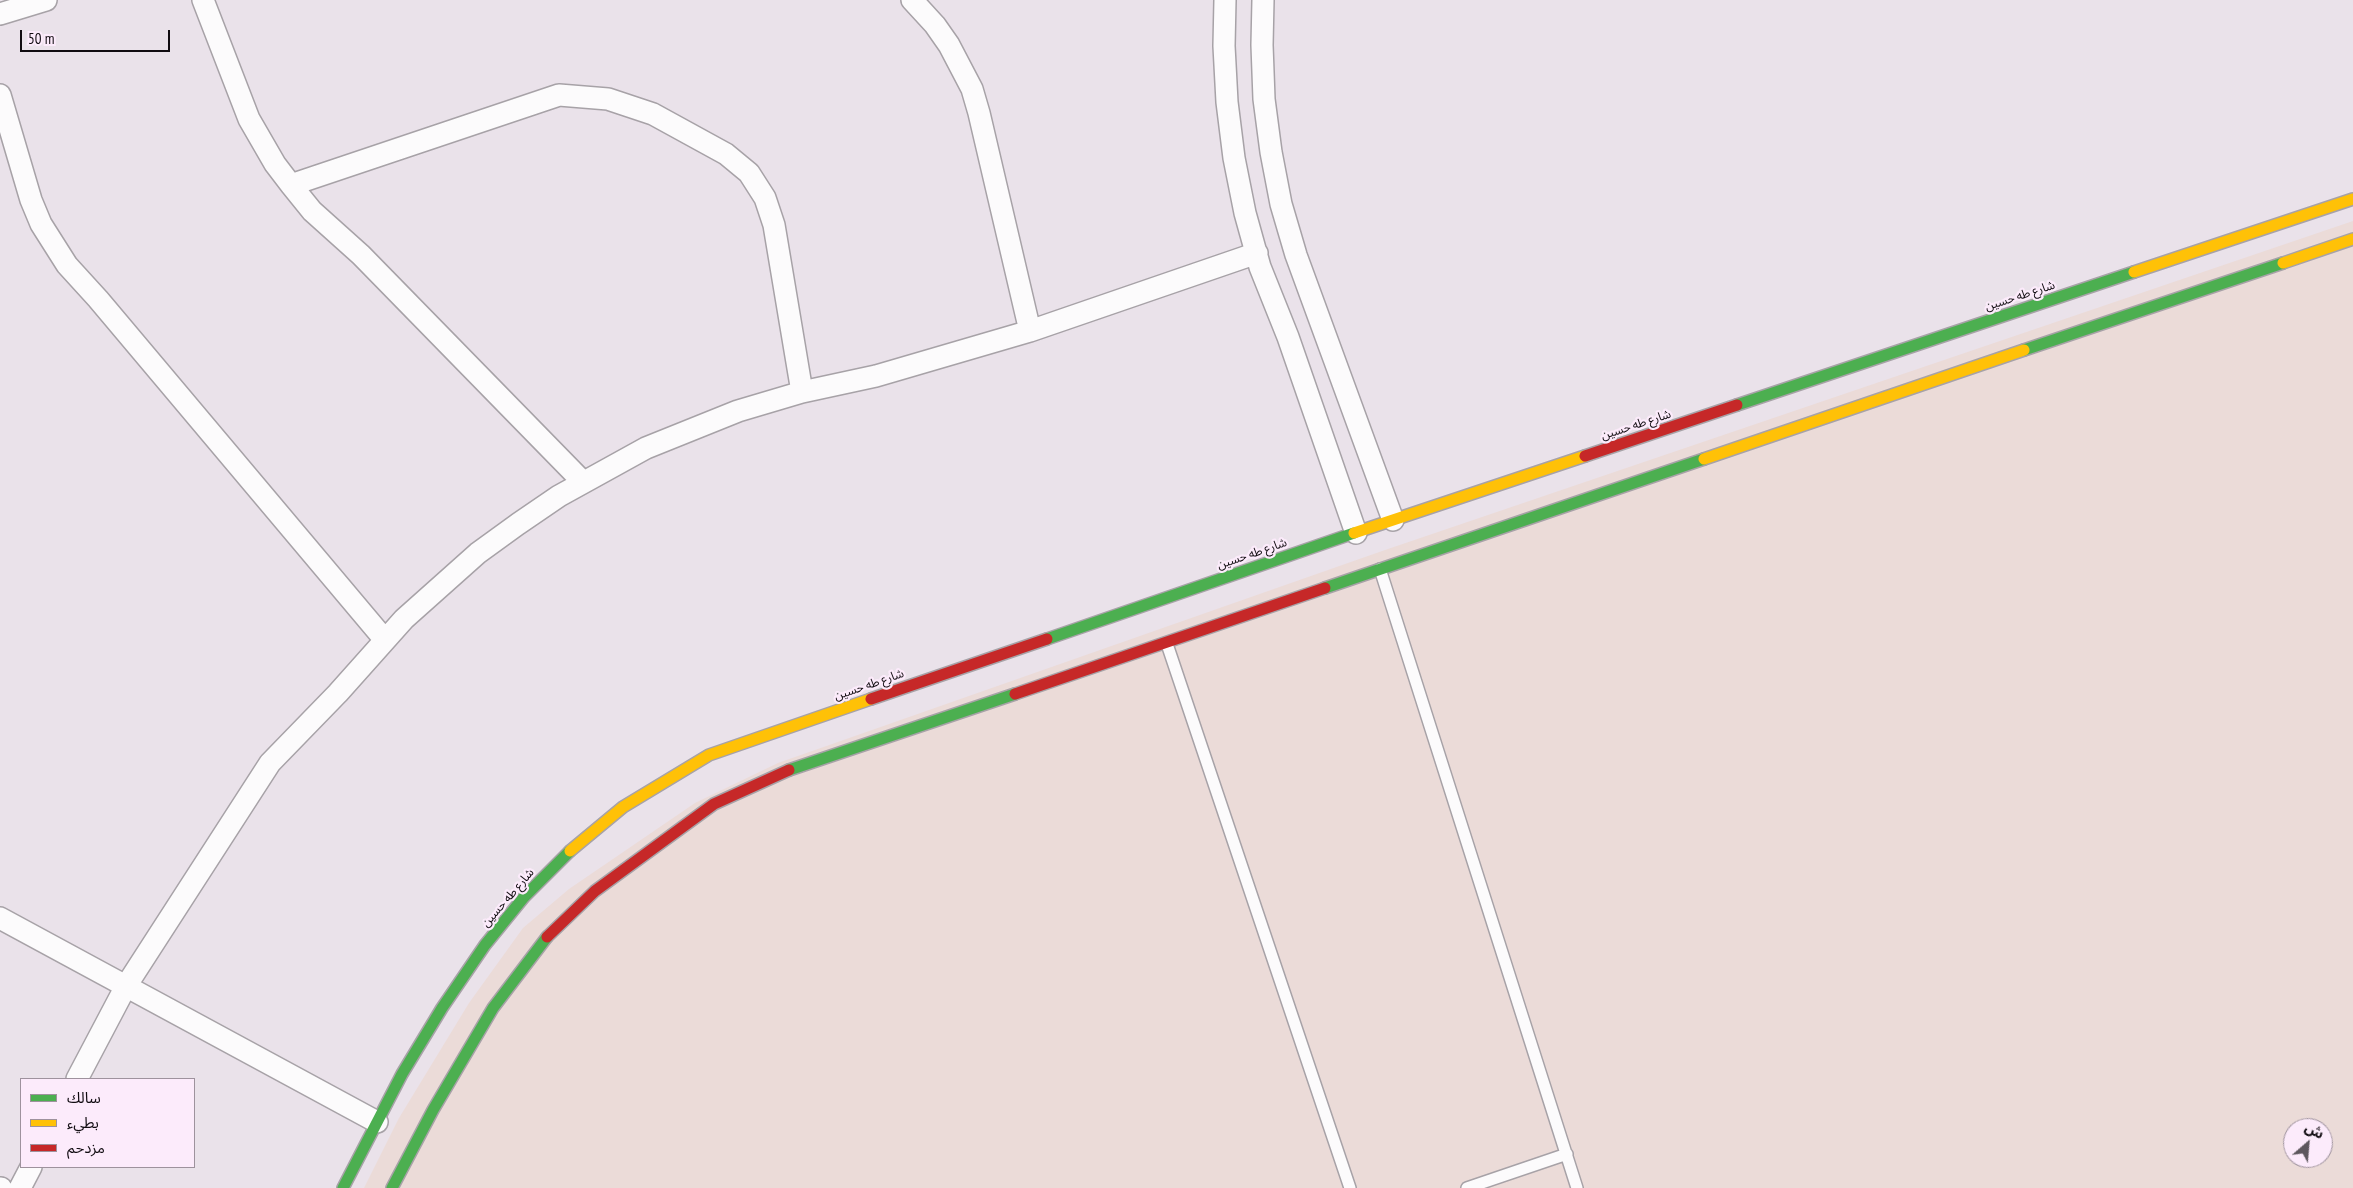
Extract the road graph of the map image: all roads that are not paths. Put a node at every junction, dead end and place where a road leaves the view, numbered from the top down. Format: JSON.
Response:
{"nodes":[{"id":1,"x":46,"y":0,"type":"edge"},
{"id":2,"x":203,"y":0,"type":"edge"},
{"id":3,"x":912,"y":0,"type":"edge"},
{"id":4,"x":1225,"y":0,"type":"edge"},
{"id":5,"x":1263,"y":0,"type":"edge"},
{"id":6,"x":0,"y":14,"type":"edge"},
{"id":7,"x":0,"y":95,"type":"edge"},
{"id":8,"x":291,"y":185,"type":"junction"},
{"id":9,"x":2353,"y":199,"type":"edge"},
{"id":10,"x":2353,"y":239,"type":"edge"},
{"id":11,"x":1257,"y":253,"type":"junction"},
{"id":12,"x":1030,"y":332,"type":"junction"},
{"id":13,"x":802,"y":392,"type":"junction"},
{"id":14,"x":583,"y":482,"type":"junction"},
{"id":15,"x":1393,"y":520,"type":"junction"},
{"id":16,"x":1363,"y":533,"type":"junction"},
{"id":17,"x":1378,"y":565,"type":"junction"},
{"id":18,"x":385,"y":640,"type":"junction"},
{"id":19,"x":1166,"y":644,"type":"junction"},
{"id":20,"x":0,"y":918,"type":"edge"},
{"id":21,"x":126,"y":986,"type":"junction"},
{"id":22,"x":78,"y":1078,"type":"edge"},
{"id":23,"x":377,"y":1122,"type":"junction"},
{"id":24,"x":1567,"y":1154,"type":"junction"},
{"id":25,"x":31,"y":1168,"type":"edge"},
{"id":26,"x":20,"y":1188,"type":"edge"},
{"id":27,"x":343,"y":1188,"type":"edge"},
{"id":28,"x":392,"y":1188,"type":"edge"},
{"id":29,"x":1350,"y":1188,"type":"edge"},
{"id":30,"x":1467,"y":1188,"type":"edge"},
{"id":31,"x":1578,"y":1188,"type":"edge"}],
"edges":[{"from":1,"to":6,"type":"street"},
{"from":2,"to":8,"type":"street"},
{"from":3,"to":12,"type":"street"},
{"from":4,"to":11,"type":"street"},
{"from":5,"to":15,"type":"street"},
{"from":7,"to":18,"type":"street"},
{"from":8,"to":13,"type":"street"},
{"from":8,"to":14,"type":"street"},
{"from":9,"to":15,"type":"main road","name":"شارع طه حسين"},
{"from":10,"to":17,"type":"main road"},
{"from":11,"to":12,"type":"street"},
{"from":11,"to":16,"type":"street"},
{"from":12,"to":13,"type":"street"},
{"from":13,"to":14,"type":"street"},
{"from":14,"to":18,"type":"street"},
{"from":15,"to":16,"type":"main road","name":"شارع طه حسين"},
{"from":16,"to":23,"type":"main road","name":"شارع طه حسين"},
{"from":17,"to":19,"type":"main road"},
{"from":17,"to":24,"type":"lane"},
{"from":18,"to":21,"type":"street"},
{"from":19,"to":28,"type":"main road"},
{"from":19,"to":29,"type":"lane"},
{"from":20,"to":21,"type":"street"},
{"from":21,"to":22,"type":"street"},
{"from":21,"to":23,"type":"street"},
{"from":23,"to":27,"type":"main road","name":"شارع طه حسين"},
{"from":24,"to":30,"type":"lane"},
{"from":24,"to":31,"type":"lane"},
{"from":25,"to":26,"type":"street"}]}
